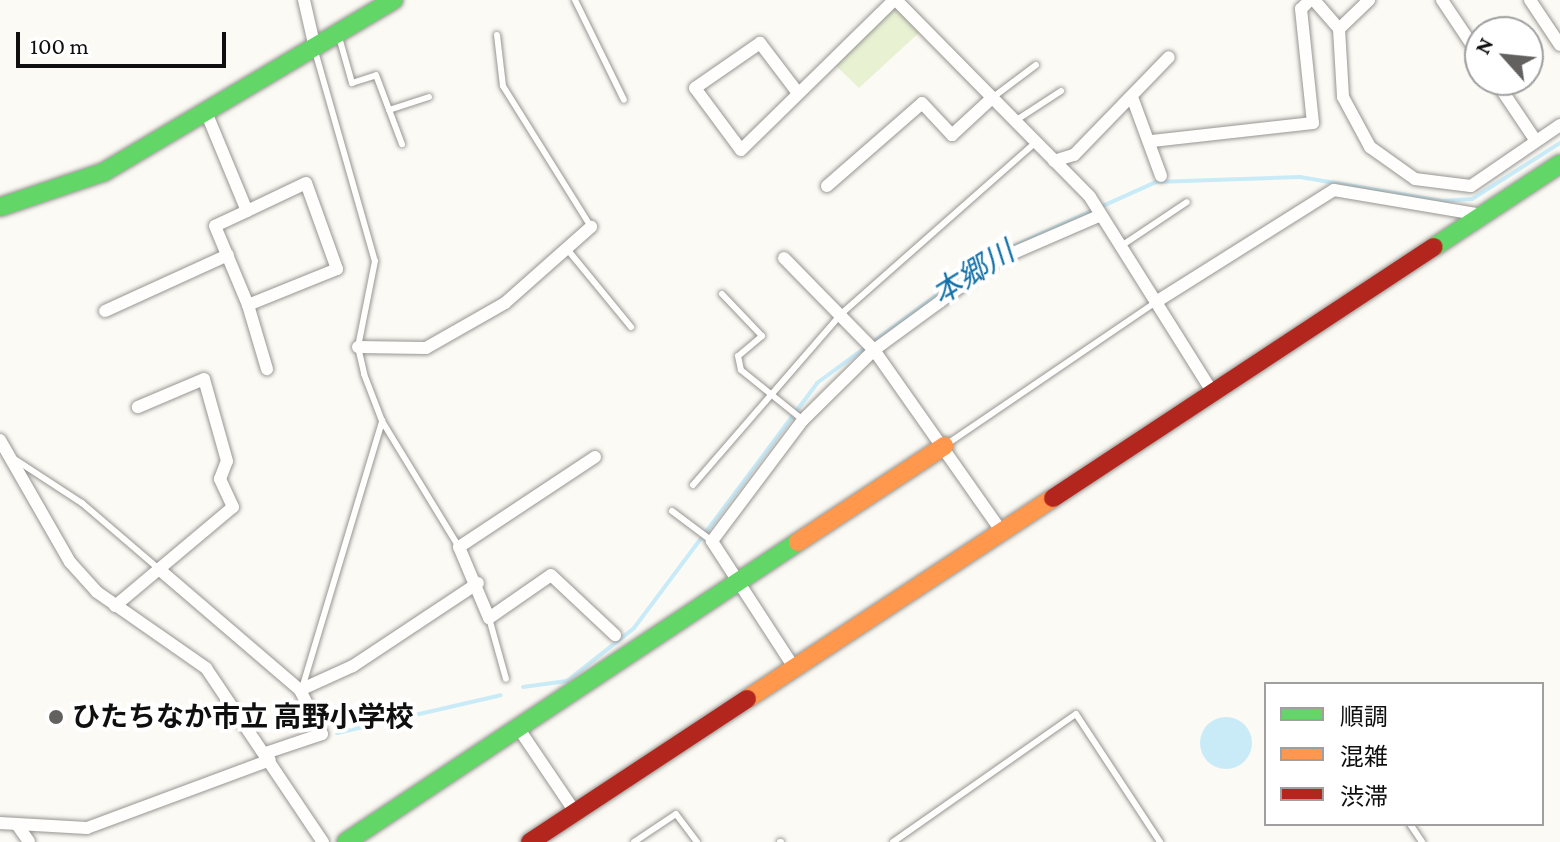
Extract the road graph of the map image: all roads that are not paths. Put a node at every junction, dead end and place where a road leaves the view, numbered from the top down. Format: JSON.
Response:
{"nodes":[{"id":1,"x":394,"y":0,"type":"edge"},
{"id":2,"x":575,"y":0,"type":"edge"},
{"id":3,"x":895,"y":0,"type":"edge"},
{"id":4,"x":1312,"y":0,"type":"edge"},
{"id":5,"x":1369,"y":0,"type":"edge"},
{"id":6,"x":1442,"y":0,"type":"edge"},
{"id":7,"x":1530,"y":0,"type":"edge"},
{"id":8,"x":306,"y":2,"type":"edge"},
{"id":9,"x":1555,"y":27,"type":"edge"},
{"id":10,"x":1339,"y":29,"type":"junction"},
{"id":11,"x":338,"y":33,"type":"junction"},
{"id":12,"x":1464,"y":33,"type":"edge"},
{"id":13,"x":497,"y":35,"type":"dead end"},
{"id":14,"x":1560,"y":45,"type":"edge"},
{"id":15,"x":315,"y":48,"type":"junction"},
{"id":16,"x":1169,"y":57,"type":"dead end"},
{"id":17,"x":1036,"y":65,"type":"dead end"},
{"id":18,"x":1061,"y":91,"type":"dead end"},
{"id":19,"x":798,"y":93,"type":"junction"},
{"id":20,"x":1506,"y":96,"type":"edge"},
{"id":21,"x":429,"y":97,"type":"dead end"},
{"id":22,"x":1132,"y":97,"type":"junction"},
{"id":23,"x":992,"y":98,"type":"junction"},
{"id":24,"x":624,"y":100,"type":"dead end"},
{"id":25,"x":389,"y":110,"type":"junction"},
{"id":26,"x":206,"y":112,"type":"junction"},
{"id":27,"x":1015,"y":121,"type":"junction"},
{"id":28,"x":1560,"y":125,"type":"edge"},
{"id":29,"x":1152,"y":141,"type":"junction"},
{"id":30,"x":1536,"y":141,"type":"junction"},
{"id":31,"x":1036,"y":142,"type":"junction"},
{"id":32,"x":402,"y":144,"type":"dead end"},
{"id":33,"x":1054,"y":161,"type":"junction"},
{"id":34,"x":1560,"y":164,"type":"edge"},
{"id":35,"x":1161,"y":176,"type":"dead end"},
{"id":36,"x":827,"y":186,"type":"dead end"},
{"id":37,"x":1458,"y":188,"type":"junction"},
{"id":38,"x":1187,"y":202,"type":"dead end"},
{"id":39,"x":0,"y":207,"type":"edge"},
{"id":40,"x":247,"y":211,"type":"junction"},
{"id":41,"x":1459,"y":212,"type":"junction"},
{"id":42,"x":1101,"y":215,"type":"junction"},
{"id":43,"x":1482,"y":215,"type":"junction"},
{"id":44,"x":591,"y":227,"type":"joint"},
{"id":45,"x":565,"y":246,"type":"junction"},
{"id":46,"x":1121,"y":246,"type":"junction"},
{"id":47,"x":228,"y":255,"type":"junction"},
{"id":48,"x":784,"y":258,"type":"dead end"},
{"id":49,"x":722,"y":294,"type":"dead end"},
{"id":50,"x":1156,"y":302,"type":"junction"},
{"id":51,"x":248,"y":305,"type":"junction"},
{"id":52,"x":105,"y":311,"type":"dead end"},
{"id":53,"x":841,"y":314,"type":"junction"},
{"id":54,"x":631,"y":327,"type":"dead end"},
{"id":55,"x":358,"y":347,"type":"junction"},
{"id":56,"x":874,"y":350,"type":"junction"},
{"id":57,"x":267,"y":369,"type":"dead end"},
{"id":58,"x":767,"y":391,"type":"junction"},
{"id":59,"x":1213,"y":393,"type":"junction"},
{"id":60,"x":138,"y":407,"type":"dead end"},
{"id":61,"x":803,"y":420,"type":"junction"},
{"id":62,"x":382,"y":421,"type":"junction"},
{"id":63,"x":0,"y":440,"type":"edge"},
{"id":64,"x":944,"y":446,"type":"junction"},
{"id":65,"x":6,"y":454,"type":"junction"},
{"id":66,"x":595,"y":457,"type":"dead end"},
{"id":67,"x":693,"y":485,"type":"dead end"},
{"id":68,"x":672,"y":511,"type":"dead end"},
{"id":69,"x":1000,"y":529,"type":"junction"},
{"id":70,"x":712,"y":541,"type":"junction"},
{"id":71,"x":459,"y":547,"type":"junction"},
{"id":72,"x":160,"y":570,"type":"junction"},
{"id":73,"x":478,"y":583,"type":"junction"},
{"id":74,"x":738,"y":583,"type":"junction"},
{"id":75,"x":115,"y":606,"type":"junction"},
{"id":76,"x":489,"y":618,"type":"junction"},
{"id":77,"x":615,"y":635,"type":"dead end"},
{"id":78,"x":795,"y":669,"type":"junction"},
{"id":79,"x":506,"y":679,"type":"dead end"},
{"id":80,"x":300,"y":690,"type":"junction"},
{"id":81,"x":519,"y":729,"type":"junction"},
{"id":82,"x":268,"y":756,"type":"junction"},
{"id":83,"x":575,"y":812,"type":"junction"},
{"id":84,"x":0,"y":823,"type":"edge"},
{"id":85,"x":18,"y":826,"type":"junction"},
{"id":86,"x":29,"y":842,"type":"edge"},
{"id":87,"x":323,"y":842,"type":"edge"},
{"id":88,"x":346,"y":842,"type":"edge"},
{"id":89,"x":530,"y":842,"type":"edge"},
{"id":90,"x":634,"y":842,"type":"edge"},
{"id":91,"x":697,"y":842,"type":"edge"},
{"id":92,"x":893,"y":842,"type":"edge"},
{"id":93,"x":1160,"y":842,"type":"edge"}],
"edges":[{"from":1,"to":11,"type":"street"},
{"from":2,"to":24,"type":"lane"},
{"from":3,"to":19,"type":"street"},
{"from":3,"to":23,"type":"street"},
{"from":4,"to":10,"type":"street"},
{"from":4,"to":29,"type":"street"},
{"from":5,"to":10,"type":"street"},
{"from":6,"to":12,"type":"street"},
{"from":7,"to":9,"type":"street"},
{"from":8,"to":15,"type":"street"},
{"from":9,"to":14,"type":"street"},
{"from":10,"to":37,"type":"street"},
{"from":11,"to":15,"type":"street"},
{"from":11,"to":25,"type":"lane"},
{"from":13,"to":44,"type":"lane"},
{"from":15,"to":26,"type":"street"},
{"from":15,"to":55,"type":"lane"},
{"from":16,"to":22,"type":"street"},
{"from":17,"to":23,"type":"lane"},
{"from":18,"to":27,"type":"lane"},
{"from":19,"to":19,"type":"street"},
{"from":20,"to":30,"type":"street"},
{"from":21,"to":25,"type":"lane"},
{"from":22,"to":29,"type":"street"},
{"from":22,"to":33,"type":"street"},
{"from":23,"to":27,"type":"street"},
{"from":23,"to":36,"type":"street"},
{"from":25,"to":32,"type":"lane"},
{"from":26,"to":39,"type":"street"},
{"from":26,"to":40,"type":"street"},
{"from":27,"to":31,"type":"street"},
{"from":28,"to":30,"type":"street"},
{"from":29,"to":35,"type":"street"},
{"from":30,"to":37,"type":"street"},
{"from":31,"to":33,"type":"street"},
{"from":31,"to":53,"type":"lane"},
{"from":33,"to":42,"type":"street"},
{"from":34,"to":43,"type":"street"},
{"from":37,"to":41,"type":"street"},
{"from":38,"to":46,"type":"lane"},
{"from":40,"to":47,"type":"street"},
{"from":40,"to":51,"type":"street"},
{"from":41,"to":43,"type":"street"},
{"from":41,"to":50,"type":"street"},
{"from":42,"to":46,"type":"street"},
{"from":42,"to":56,"type":"street"},
{"from":43,"to":59,"type":"street"},
{"from":44,"to":45,"type":"street"},
{"from":45,"to":54,"type":"lane"},
{"from":45,"to":55,"type":"street"},
{"from":46,"to":50,"type":"street"},
{"from":47,"to":51,"type":"street"},
{"from":47,"to":52,"type":"street"},
{"from":48,"to":53,"type":"street"},
{"from":49,"to":58,"type":"lane"},
{"from":50,"to":59,"type":"street"},
{"from":50,"to":64,"type":"lane"},
{"from":51,"to":57,"type":"street"},
{"from":53,"to":56,"type":"street"},
{"from":53,"to":58,"type":"lane"},
{"from":55,"to":62,"type":"lane"},
{"from":56,"to":61,"type":"street"},
{"from":56,"to":64,"type":"street"},
{"from":58,"to":61,"type":"lane"},
{"from":58,"to":67,"type":"lane"},
{"from":59,"to":69,"type":"street"},
{"from":60,"to":72,"type":"street"},
{"from":61,"to":70,"type":"street"},
{"from":62,"to":71,"type":"lane"},
{"from":62,"to":80,"type":"lane"},
{"from":63,"to":65,"type":"street"},
{"from":64,"to":69,"type":"street"},
{"from":64,"to":74,"type":"street"},
{"from":65,"to":72,"type":"lane"},
{"from":65,"to":75,"type":"street"},
{"from":66,"to":71,"type":"street"},
{"from":68,"to":70,"type":"lane"},
{"from":69,"to":78,"type":"street"},
{"from":70,"to":74,"type":"street"},
{"from":71,"to":73,"type":"street"},
{"from":72,"to":75,"type":"street"},
{"from":72,"to":80,"type":"street"},
{"from":73,"to":76,"type":"street"},
{"from":73,"to":80,"type":"street"},
{"from":74,"to":78,"type":"street"},
{"from":74,"to":81,"type":"street"},
{"from":75,"to":82,"type":"street"},
{"from":76,"to":77,"type":"street"},
{"from":76,"to":79,"type":"lane"},
{"from":78,"to":83,"type":"street"},
{"from":80,"to":82,"type":"street"},
{"from":81,"to":83,"type":"street"},
{"from":81,"to":88,"type":"street"},
{"from":82,"to":85,"type":"street"},
{"from":82,"to":87,"type":"street"},
{"from":83,"to":89,"type":"street"},
{"from":84,"to":85,"type":"street"},
{"from":85,"to":86,"type":"street"},
{"from":90,"to":91,"type":"lane"},
{"from":92,"to":93,"type":"lane"}]}
